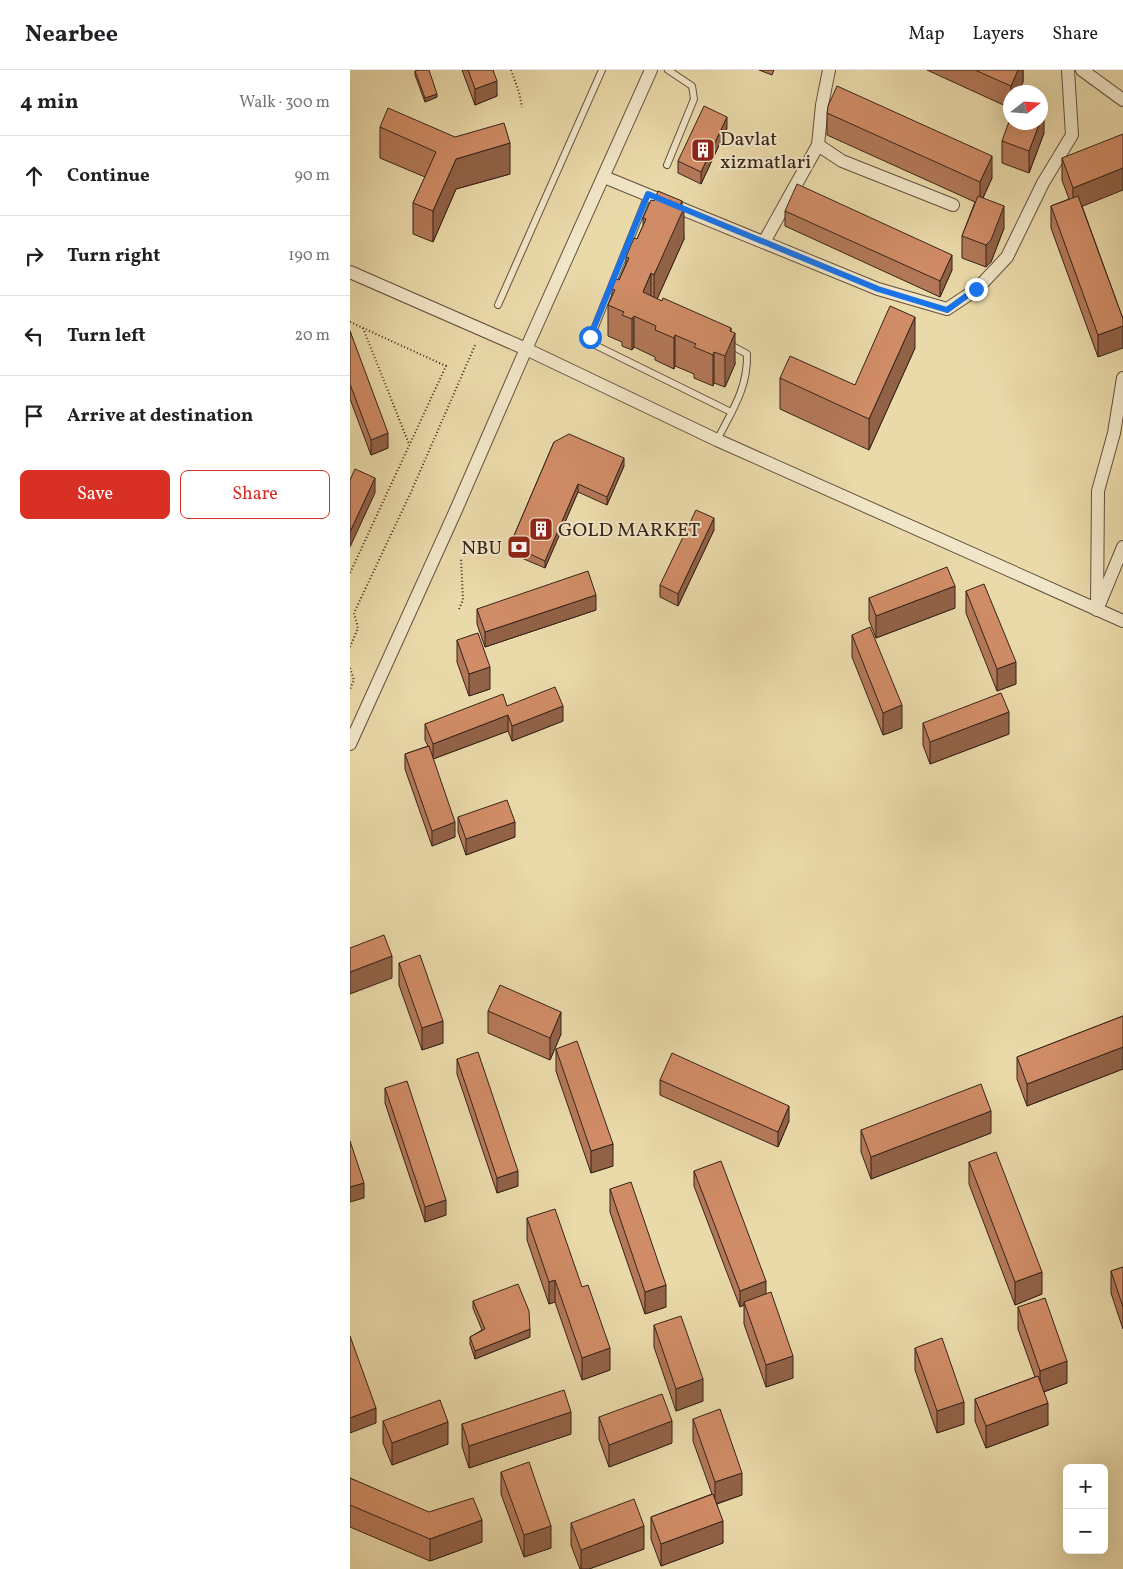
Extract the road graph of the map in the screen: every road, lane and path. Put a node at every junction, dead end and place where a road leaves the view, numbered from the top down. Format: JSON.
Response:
{"nodes":[{"id":1,"x":511,"y":70,"type":"edge"},
{"id":2,"x":602,"y":70,"type":"edge"},
{"id":3,"x":651,"y":70,"type":"edge"},
{"id":4,"x":668,"y":70,"type":"edge"},
{"id":5,"x":829,"y":70,"type":"edge"},
{"id":6,"x":1068,"y":70,"type":"edge"},
{"id":7,"x":1082,"y":70,"type":"edge"},
{"id":8,"x":1123,"y":100,"type":"edge"},
{"id":9,"x":522,"y":107,"type":"dead end"},
{"id":10,"x":818,"y":145,"type":"junction"},
{"id":11,"x":667,"y":165,"type":"dead end"},
{"id":12,"x":604,"y":177,"type":"junction"},
{"id":13,"x":648,"y":194,"type":"junction"},
{"id":14,"x":953,"y":205,"type":"dead end"},
{"id":15,"x":764,"y":242,"type":"junction"},
{"id":16,"x":350,"y":272,"type":"edge"},
{"id":17,"x":498,"y":305,"type":"dead end"},
{"id":18,"x":350,"y":322,"type":"edge"},
{"id":19,"x":363,"y":328,"type":"junction"},
{"id":20,"x":716,"y":338,"type":"edge"},
{"id":21,"x":476,"y":343,"type":"dead end"},
{"id":22,"x":526,"y":349,"type":"junction"},
{"id":23,"x":1123,"y":378,"type":"edge"},
{"id":24,"x":731,"y":412,"type":"junction"},
{"id":25,"x":717,"y":440,"type":"junction"},
{"id":26,"x":410,"y":444,"type":"junction"},
{"id":27,"x":1123,"y":547,"type":"edge"},
{"id":28,"x":461,"y":558,"type":"dead end"},
{"id":29,"x":350,"y":573,"type":"edge"},
{"id":30,"x":459,"y":609,"type":"dead end"},
{"id":31,"x":1096,"y":610,"type":"junction"},
{"id":32,"x":1123,"y":622,"type":"edge"},
{"id":33,"x":350,"y":648,"type":"edge"},
{"id":34,"x":350,"y":668,"type":"edge"},
{"id":35,"x":350,"y":689,"type":"edge"},
{"id":36,"x":350,"y":744,"type":"edge"}],
"edges":[{"from":1,"to":9,"type":"path"},
{"from":2,"to":17,"type":"lane"},
{"from":3,"to":12,"type":"street"},
{"from":4,"to":11,"type":"lane"},
{"from":5,"to":10,"type":"street"},
{"from":6,"to":15,"type":"street"},
{"from":7,"to":8,"type":"street"},
{"from":10,"to":14,"type":"street"},
{"from":10,"to":15,"type":"street"},
{"from":12,"to":13,"type":"street"},
{"from":12,"to":22,"type":"street"},
{"from":13,"to":15,"type":"street"},
{"from":13,"to":24,"type":"lane"},
{"from":16,"to":22,"type":"street"},
{"from":18,"to":19,"type":"path"},
{"from":19,"to":26,"type":"path"},
{"from":19,"to":26,"type":"path"},
{"from":20,"to":24,"type":"lane"},
{"from":21,"to":33,"type":"path"},
{"from":22,"to":25,"type":"street"},
{"from":22,"to":36,"type":"street"},
{"from":23,"to":31,"type":"street"},
{"from":24,"to":25,"type":"lane"},
{"from":25,"to":31,"type":"street"},
{"from":26,"to":29,"type":"path"},
{"from":27,"to":31,"type":"street"},
{"from":28,"to":30,"type":"path"},
{"from":31,"to":32,"type":"street"},
{"from":34,"to":35,"type":"path"}]}
